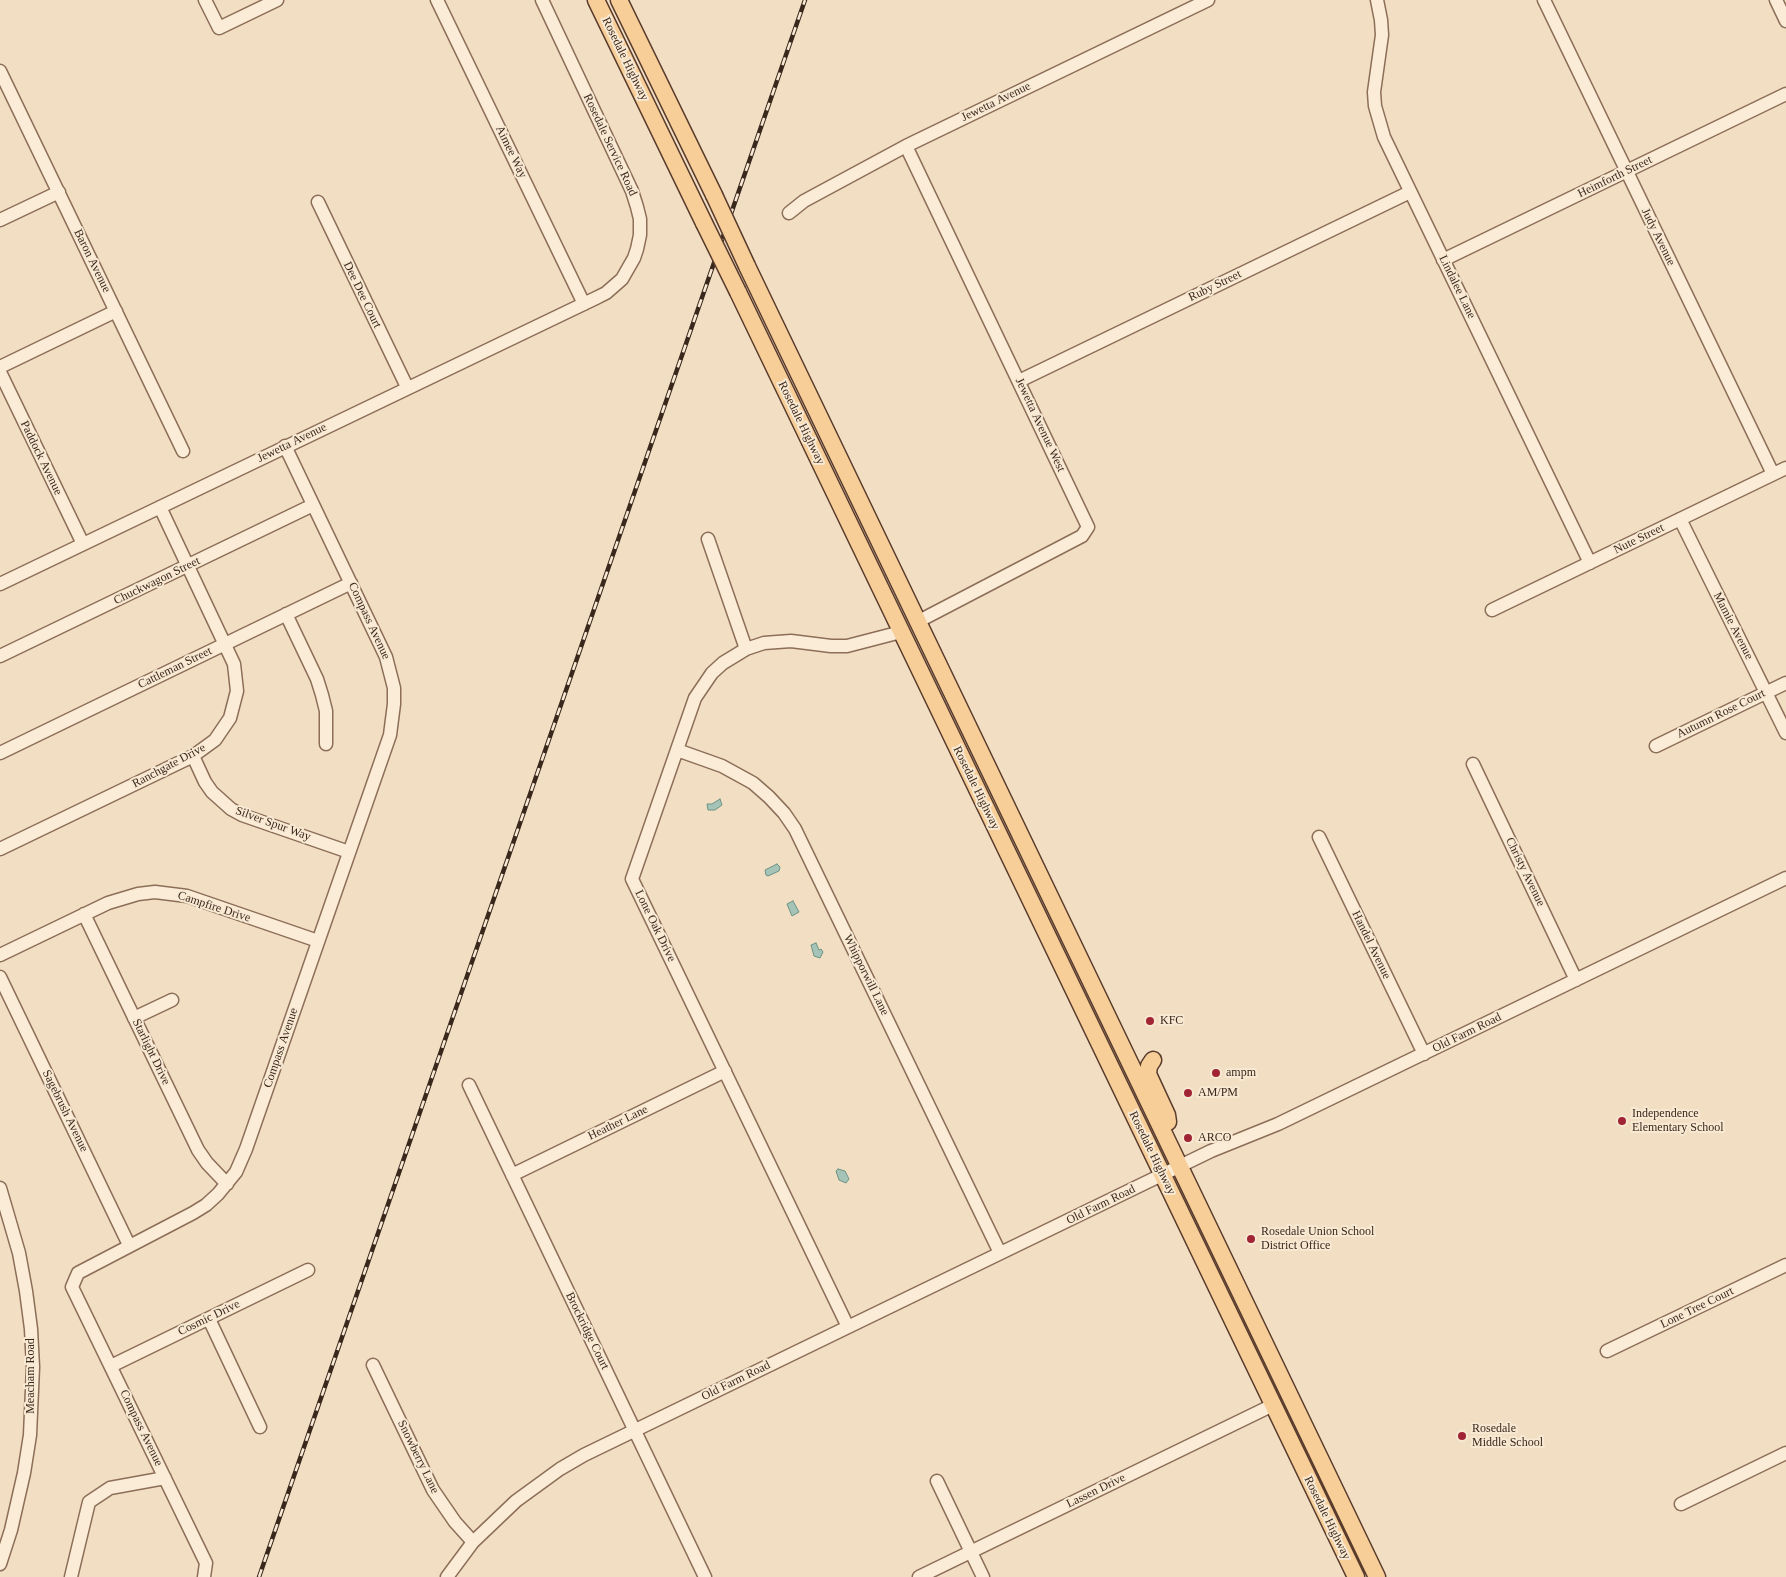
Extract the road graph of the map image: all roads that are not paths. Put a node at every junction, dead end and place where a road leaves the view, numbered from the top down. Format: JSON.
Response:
{"nodes":[{"id":1,"x":206,"y":0,"type":"edge"},
{"id":2,"x":277,"y":0,"type":"edge"},
{"id":3,"x":437,"y":0,"type":"edge"},
{"id":4,"x":542,"y":0,"type":"edge"},
{"id":5,"x":596,"y":0,"type":"edge"},
{"id":6,"x":610,"y":0,"type":"edge"},
{"id":7,"x":619,"y":0,"type":"edge"},
{"id":8,"x":1208,"y":0,"type":"edge"},
{"id":9,"x":1377,"y":0,"type":"edge"},
{"id":10,"x":1544,"y":0,"type":"edge"},
{"id":11,"x":1776,"y":0,"type":"edge"},
{"id":12,"x":1786,"y":21,"type":"edge"},
{"id":13,"x":0,"y":72,"type":"edge"},
{"id":14,"x":663,"y":89,"type":"junction"},
{"id":15,"x":1786,"y":94,"type":"edge"},
{"id":16,"x":906,"y":146,"type":"junction"},
{"id":17,"x":1626,"y":171,"type":"junction"},
{"id":18,"x":58,"y":192,"type":"junction"},
{"id":19,"x":1410,"y":192,"type":"junction"},
{"id":20,"x":318,"y":202,"type":"dead end"},
{"id":21,"x":790,"y":213,"type":"dead end"},
{"id":22,"x":0,"y":220,"type":"edge"},
{"id":23,"x":1443,"y":260,"type":"junction"},
{"id":24,"x":584,"y":304,"type":"junction"},
{"id":25,"x":116,"y":311,"type":"junction"},
{"id":26,"x":0,"y":367,"type":"edge"},
{"id":27,"x":0,"y":372,"type":"edge"},
{"id":28,"x":1019,"y":381,"type":"junction"},
{"id":29,"x":407,"y":387,"type":"junction"},
{"id":30,"x":808,"y":437,"type":"junction"},
{"id":31,"x":285,"y":446,"type":"junction"},
{"id":32,"x":183,"y":452,"type":"dead end"},
{"id":33,"x":1786,"y":468,"type":"edge"},
{"id":34,"x":1773,"y":474,"type":"junction"},
{"id":35,"x":313,"y":505,"type":"junction"},
{"id":36,"x":160,"y":507,"type":"junction"},
{"id":37,"x":1680,"y":519,"type":"junction"},
{"id":38,"x":708,"y":539,"type":"dead end"},
{"id":39,"x":83,"y":544,"type":"junction"},
{"id":40,"x":1590,"y":563,"type":"junction"},
{"id":41,"x":188,"y":565,"type":"junction"},
{"id":42,"x":351,"y":583,"type":"junction"},
{"id":43,"x":0,"y":584,"type":"edge"},
{"id":44,"x":1492,"y":610,"type":"dead end"},
{"id":45,"x":286,"y":614,"type":"junction"},
{"id":46,"x":918,"y":622,"type":"junction"},
{"id":47,"x":901,"y":632,"type":"junction"},
{"id":48,"x":226,"y":644,"type":"junction"},
{"id":49,"x":746,"y":649,"type":"junction"},
{"id":50,"x":0,"y":656,"type":"edge"},
{"id":51,"x":1786,"y":683,"type":"edge"},
{"id":52,"x":1766,"y":692,"type":"junction"},
{"id":53,"x":1786,"y":733,"type":"edge"},
{"id":54,"x":975,"y":742,"type":"junction"},
{"id":55,"x":326,"y":744,"type":"dead end"},
{"id":56,"x":1656,"y":746,"type":"dead end"},
{"id":57,"x":677,"y":750,"type":"junction"},
{"id":58,"x":0,"y":752,"type":"edge"},
{"id":59,"x":193,"y":756,"type":"junction"},
{"id":60,"x":1473,"y":764,"type":"dead end"},
{"id":61,"x":1319,"y":837,"type":"dead end"},
{"id":62,"x":0,"y":849,"type":"edge"},
{"id":63,"x":349,"y":852,"type":"junction"},
{"id":64,"x":1786,"y":878,"type":"edge"},
{"id":65,"x":1022,"y":882,"type":"junction"},
{"id":66,"x":84,"y":914,"type":"junction"},
{"id":67,"x":318,"y":941,"type":"junction"},
{"id":68,"x":0,"y":955,"type":"edge"},
{"id":69,"x":0,"y":977,"type":"edge"},
{"id":70,"x":1576,"y":980,"type":"junction"},
{"id":71,"x":172,"y":1000,"type":"dead end"},
{"id":72,"x":1100,"y":1000,"type":"junction"},
{"id":73,"x":134,"y":1018,"type":"junction"},
{"id":74,"x":1424,"y":1054,"type":"junction"},
{"id":75,"x":1154,"y":1060,"type":"dead end"},
{"id":76,"x":725,"y":1071,"type":"junction"},
{"id":77,"x":469,"y":1085,"type":"dead end"},
{"id":78,"x":1170,"y":1147,"type":"junction"},
{"id":79,"x":1180,"y":1166,"type":"junction"},
{"id":80,"x":512,"y":1175,"type":"junction"},
{"id":81,"x":1163,"y":1175,"type":"junction"},
{"id":82,"x":227,"y":1184,"type":"junction"},
{"id":83,"x":0,"y":1188,"type":"edge"},
{"id":84,"x":129,"y":1245,"type":"junction"},
{"id":85,"x":1000,"y":1253,"type":"junction"},
{"id":86,"x":1786,"y":1264,"type":"edge"},
{"id":87,"x":308,"y":1270,"type":"dead end"},
{"id":88,"x":209,"y":1319,"type":"junction"},
{"id":89,"x":1234,"y":1324,"type":"junction"},
{"id":90,"x":848,"y":1327,"type":"junction"},
{"id":91,"x":1607,"y":1351,"type":"dead end"},
{"id":92,"x":373,"y":1365,"type":"dead end"},
{"id":93,"x":111,"y":1366,"type":"junction"},
{"id":94,"x":1273,"y":1405,"type":"junction"},
{"id":95,"x":1296,"y":1408,"type":"junction"},
{"id":96,"x":260,"y":1427,"type":"dead end"},
{"id":97,"x":635,"y":1430,"type":"junction"},
{"id":98,"x":1786,"y":1453,"type":"edge"},
{"id":99,"x":165,"y":1478,"type":"junction"},
{"id":100,"x":937,"y":1481,"type":"dead end"},
{"id":101,"x":1681,"y":1504,"type":"dead end"},
{"id":102,"x":474,"y":1542,"type":"junction"},
{"id":103,"x":971,"y":1552,"type":"junction"},
{"id":104,"x":0,"y":1564,"type":"edge"},
{"id":105,"x":72,"y":1577,"type":"edge"},
{"id":106,"x":204,"y":1577,"type":"edge"},
{"id":107,"x":446,"y":1577,"type":"edge"},
{"id":108,"x":705,"y":1577,"type":"edge"},
{"id":109,"x":919,"y":1577,"type":"edge"},
{"id":110,"x":983,"y":1577,"type":"edge"},
{"id":111,"x":1356,"y":1577,"type":"edge"},
{"id":112,"x":1377,"y":1577,"type":"edge"}],
"edges":[{"from":1,"to":2,"type":"street"},
{"from":3,"to":24,"type":"street","name":"Aimee Way"},
{"from":4,"to":24,"type":"street","name":"Rosedale Service Road"},
{"from":5,"to":30,"type":"main road","name":"Rosedale Highway","bridge":true},
{"from":6,"to":14,"type":"main road"},
{"from":7,"to":14,"type":"main road","name":"Rosedale Highway"},
{"from":8,"to":16,"type":"street","name":"Jewetta Avenue"},
{"from":9,"to":19,"type":"street","name":"Lindalee Lane"},
{"from":10,"to":17,"type":"street","name":"Judy Avenue"},
{"from":11,"to":12,"type":"street"},
{"from":13,"to":18,"type":"street","name":"Baron Avenue"},
{"from":14,"to":46,"type":"main road","name":"Rosedale Highway","bridge":true},
{"from":15,"to":17,"type":"street","name":"Heimforth Street"},
{"from":16,"to":21,"type":"street","name":"Jewetta Avenue"},
{"from":16,"to":28,"type":"street","name":"Jewetta Avenue West"},
{"from":17,"to":23,"type":"street","name":"Heimforth Street"},
{"from":17,"to":34,"type":"street","name":"Judy Avenue"},
{"from":18,"to":22,"type":"street"},
{"from":18,"to":25,"type":"street","name":"Baron Avenue"},
{"from":19,"to":23,"type":"street","name":"Lindalee Lane"},
{"from":19,"to":28,"type":"street","name":"Ruby Street"},
{"from":20,"to":29,"type":"street","name":"Dee Dee Court"},
{"from":23,"to":40,"type":"street","name":"Lindalee Lane"},
{"from":24,"to":29,"type":"street","name":"Jewetta Avenue"},
{"from":25,"to":26,"type":"street"},
{"from":25,"to":32,"type":"street","name":"Baron Avenue"},
{"from":27,"to":39,"type":"street","name":"Paddock Avenue"},
{"from":28,"to":46,"type":"street","name":"Jewetta Avenue West"},
{"from":29,"to":31,"type":"street","name":"Jewetta Avenue"},
{"from":30,"to":46,"type":"main road"},
{"from":30,"to":47,"type":"main road","name":"Rosedale Highway"},
{"from":31,"to":35,"type":"street","name":"Compass Avenue"},
{"from":31,"to":36,"type":"street","name":"Jewetta Avenue"},
{"from":33,"to":34,"type":"street","name":"Nute Street"},
{"from":34,"to":37,"type":"street","name":"Nute Street"},
{"from":35,"to":41,"type":"street","name":"Chuckwagon Street"},
{"from":35,"to":42,"type":"street","name":"Compass Avenue"},
{"from":36,"to":39,"type":"street","name":"Jewetta Avenue"},
{"from":36,"to":41,"type":"street","name":"Ranchgate Drive"},
{"from":37,"to":40,"type":"street","name":"Nute Street"},
{"from":37,"to":52,"type":"street","name":"Mamie Avenue"},
{"from":38,"to":49,"type":"street"},
{"from":39,"to":43,"type":"street","name":"Jewetta Avenue"},
{"from":40,"to":44,"type":"street","name":"Nute Street"},
{"from":41,"to":48,"type":"street","name":"Ranchgate Drive"},
{"from":41,"to":50,"type":"street","name":"Chuckwagon Street"},
{"from":42,"to":45,"type":"street","name":"Cattleman Street"},
{"from":42,"to":63,"type":"street","name":"Compass Avenue"},
{"from":45,"to":48,"type":"street","name":"Cattleman Street"},
{"from":45,"to":55,"type":"street"},
{"from":46,"to":54,"type":"main road","name":"Rosedale Highway"},
{"from":47,"to":49,"type":"street","name":"Lone Oak Drive"},
{"from":47,"to":54,"type":"main road"},
{"from":47,"to":65,"type":"main road","name":"Rosedale Highway"},
{"from":48,"to":58,"type":"street","name":"Cattleman Street"},
{"from":48,"to":59,"type":"street","name":"Ranchgate Drive"},
{"from":49,"to":57,"type":"street","name":"Lone Oak Drive"},
{"from":51,"to":52,"type":"street","name":"Autumn Rose Court"},
{"from":52,"to":53,"type":"street","name":"Mamie Avenue"},
{"from":52,"to":56,"type":"street","name":"Autumn Rose Court"},
{"from":54,"to":72,"type":"main road","name":"Rosedale Highway"},
{"from":57,"to":76,"type":"street","name":"Lone Oak Drive"},
{"from":57,"to":85,"type":"street","name":"Whipporwill Lane"},
{"from":59,"to":62,"type":"street","name":"Ranchgate Drive"},
{"from":59,"to":63,"type":"street","name":"Silver Spur Way"},
{"from":60,"to":70,"type":"street","name":"Christy Avenue"},
{"from":61,"to":74,"type":"street","name":"Handel Avenue"},
{"from":63,"to":67,"type":"street","name":"Compass Avenue"},
{"from":64,"to":70,"type":"street","name":"Old Farm Road"},
{"from":65,"to":72,"type":"main road"},
{"from":65,"to":81,"type":"main road","name":"Rosedale Highway"},
{"from":66,"to":67,"type":"street","name":"Campfire Drive"},
{"from":66,"to":68,"type":"street","name":"Campfire Drive"},
{"from":66,"to":73,"type":"street","name":"Starlight Drive"},
{"from":67,"to":82,"type":"street","name":"Compass Avenue"},
{"from":69,"to":84,"type":"street","name":"Sagebrush Avenue"},
{"from":70,"to":74,"type":"street","name":"Old Farm Road"},
{"from":71,"to":73,"type":"street"},
{"from":72,"to":78,"type":"main road","name":"Rosedale Highway"},
{"from":73,"to":82,"type":"street","name":"Starlight Drive"},
{"from":74,"to":79,"type":"street","name":"Old Farm Road"},
{"from":75,"to":78,"type":"main road"},
{"from":76,"to":80,"type":"street","name":"Heather Lane"},
{"from":76,"to":90,"type":"street","name":"Lone Oak Drive"},
{"from":77,"to":80,"type":"street","name":"Brockridge Court"},
{"from":78,"to":79,"type":"main road","name":"Rosedale Highway"},
{"from":79,"to":81,"type":"street","name":"Old Farm Road"},
{"from":79,"to":95,"type":"main road","name":"Rosedale Highway"},
{"from":80,"to":97,"type":"street","name":"Brockridge Court"},
{"from":81,"to":85,"type":"street","name":"Old Farm Road"},
{"from":81,"to":89,"type":"main road","name":"Rosedale Highway"},
{"from":82,"to":84,"type":"street","name":"Compass Avenue"},
{"from":83,"to":104,"type":"street","name":"Meacham Road"},
{"from":84,"to":93,"type":"street","name":"Compass Avenue"},
{"from":85,"to":90,"type":"street","name":"Old Farm Road"},
{"from":86,"to":91,"type":"street","name":"Lone Tree Court"},
{"from":87,"to":88,"type":"street","name":"Cosmic Drive"},
{"from":88,"to":93,"type":"street","name":"Cosmic Drive"},
{"from":88,"to":96,"type":"street"},
{"from":89,"to":94,"type":"main road","name":"Rosedale Highway"},
{"from":89,"to":95,"type":"main road"},
{"from":90,"to":97,"type":"street","name":"Old Farm Road"},
{"from":92,"to":102,"type":"street","name":"Snowberry Lane"},
{"from":93,"to":99,"type":"street","name":"Compass Avenue"},
{"from":94,"to":103,"type":"street","name":"Lassen Drive"},
{"from":94,"to":111,"type":"main road","name":"Rosedale Highway"},
{"from":95,"to":112,"type":"main road","name":"Rosedale Highway"},
{"from":97,"to":102,"type":"street","name":"Old Farm Road"},
{"from":97,"to":108,"type":"street","name":"Brockridge Court"},
{"from":98,"to":101,"type":"street"},
{"from":99,"to":105,"type":"street"},
{"from":99,"to":106,"type":"street","name":"Compass Avenue"},
{"from":100,"to":103,"type":"street"},
{"from":102,"to":107,"type":"street","name":"Old Farm Road"},
{"from":103,"to":109,"type":"street","name":"Lassen Drive"},
{"from":103,"to":110,"type":"street"}]}
